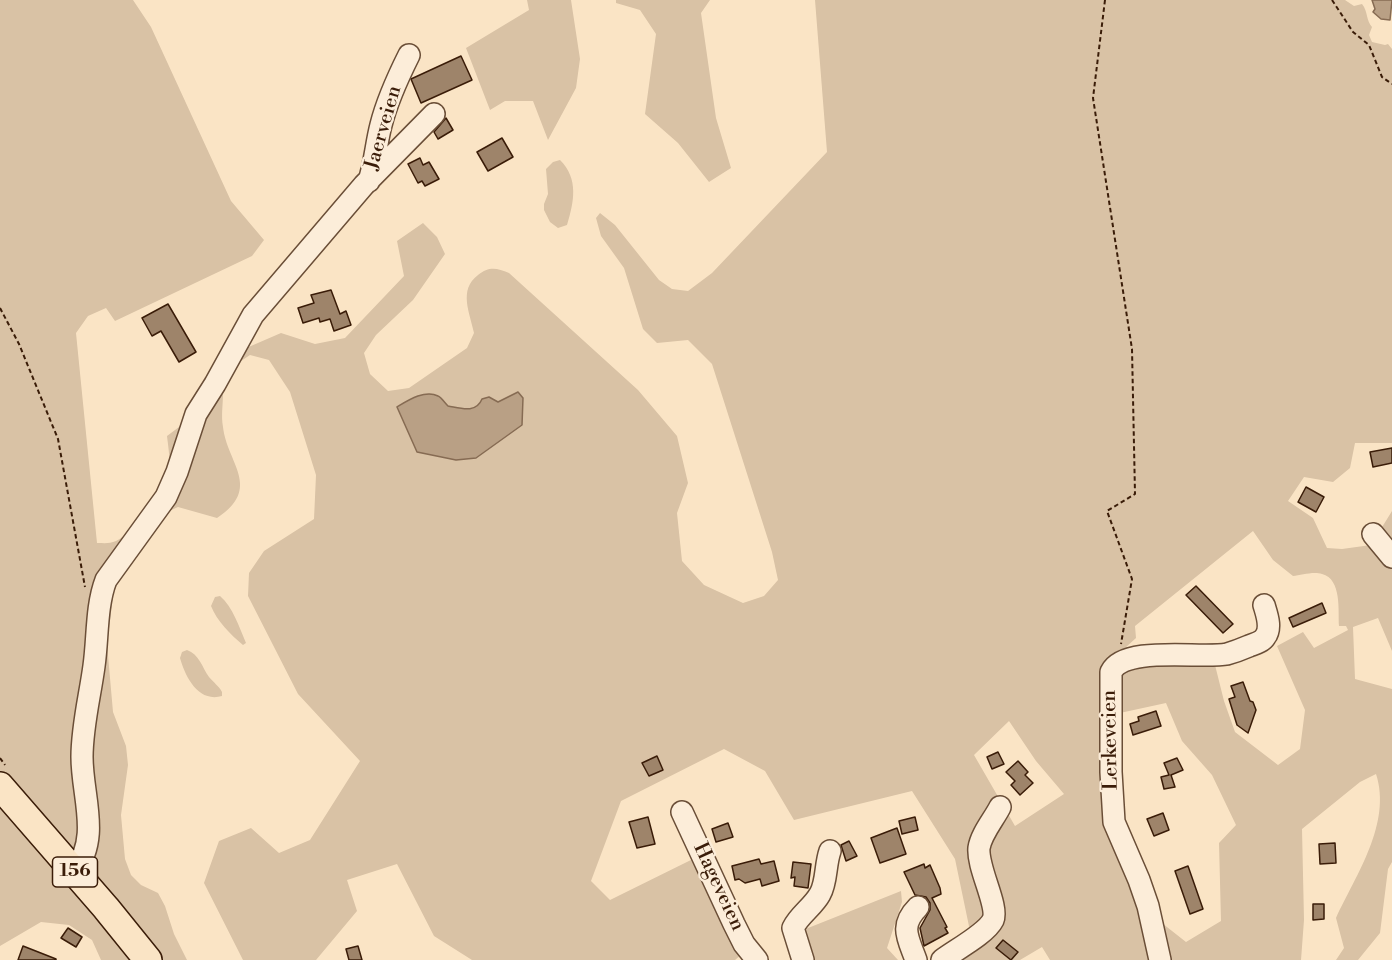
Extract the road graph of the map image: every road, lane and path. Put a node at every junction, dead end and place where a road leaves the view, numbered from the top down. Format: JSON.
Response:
{"nodes":[{"id":1,"x":1105,"y":0,"type":"edge"},
{"id":2,"x":1332,"y":0,"type":"edge"},
{"id":3,"x":409,"y":55,"type":"dead end"},
{"id":4,"x":1392,"y":84,"type":"edge"},
{"id":5,"x":434,"y":114,"type":"dead end"},
{"id":6,"x":369,"y":182,"type":"junction"},
{"id":7,"x":0,"y":308,"type":"edge"},
{"id":8,"x":1373,"y":534,"type":"dead end"},
{"id":9,"x":1392,"y":557,"type":"edge"},
{"id":10,"x":86,"y":592,"type":"dead end"},
{"id":11,"x":1264,"y":605,"type":"dead end"},
{"id":12,"x":1118,"y":664,"type":"junction"},
{"id":13,"x":0,"y":786,"type":"edge"},
{"id":14,"x":1000,"y":807,"type":"dead end"},
{"id":15,"x":682,"y":812,"type":"dead end"},
{"id":16,"x":830,"y":851,"type":"dead end"},
{"id":17,"x":74,"y":872,"type":"junction"},
{"id":18,"x":918,"y":907,"type":"dead end"},
{"id":19,"x":148,"y":960,"type":"edge"},
{"id":20,"x":757,"y":960,"type":"edge"},
{"id":21,"x":803,"y":960,"type":"edge"},
{"id":22,"x":916,"y":960,"type":"edge"},
{"id":23,"x":942,"y":960,"type":"edge"},
{"id":24,"x":1160,"y":960,"type":"edge"}],
"edges":[{"from":1,"to":12,"type":"path"},
{"from":2,"to":4,"type":"path"},
{"from":3,"to":6,"type":"street","name":"Jaerveien"},
{"from":5,"to":6,"type":"street","name":"Jaerveien"},
{"from":6,"to":17,"type":"street"},
{"from":7,"to":10,"type":"path"},
{"from":8,"to":9,"type":"street"},
{"from":11,"to":12,"type":"street","name":"Lerkeveien"},
{"from":12,"to":24,"type":"street","name":"Lerkeveien"},
{"from":13,"to":17,"type":"main road","number":"156"},
{"from":14,"to":23,"type":"street"},
{"from":15,"to":20,"type":"street","name":"Hageveien"},
{"from":16,"to":21,"type":"street"},
{"from":17,"to":19,"type":"main road","number":"156"},
{"from":18,"to":22,"type":"street"}]}
